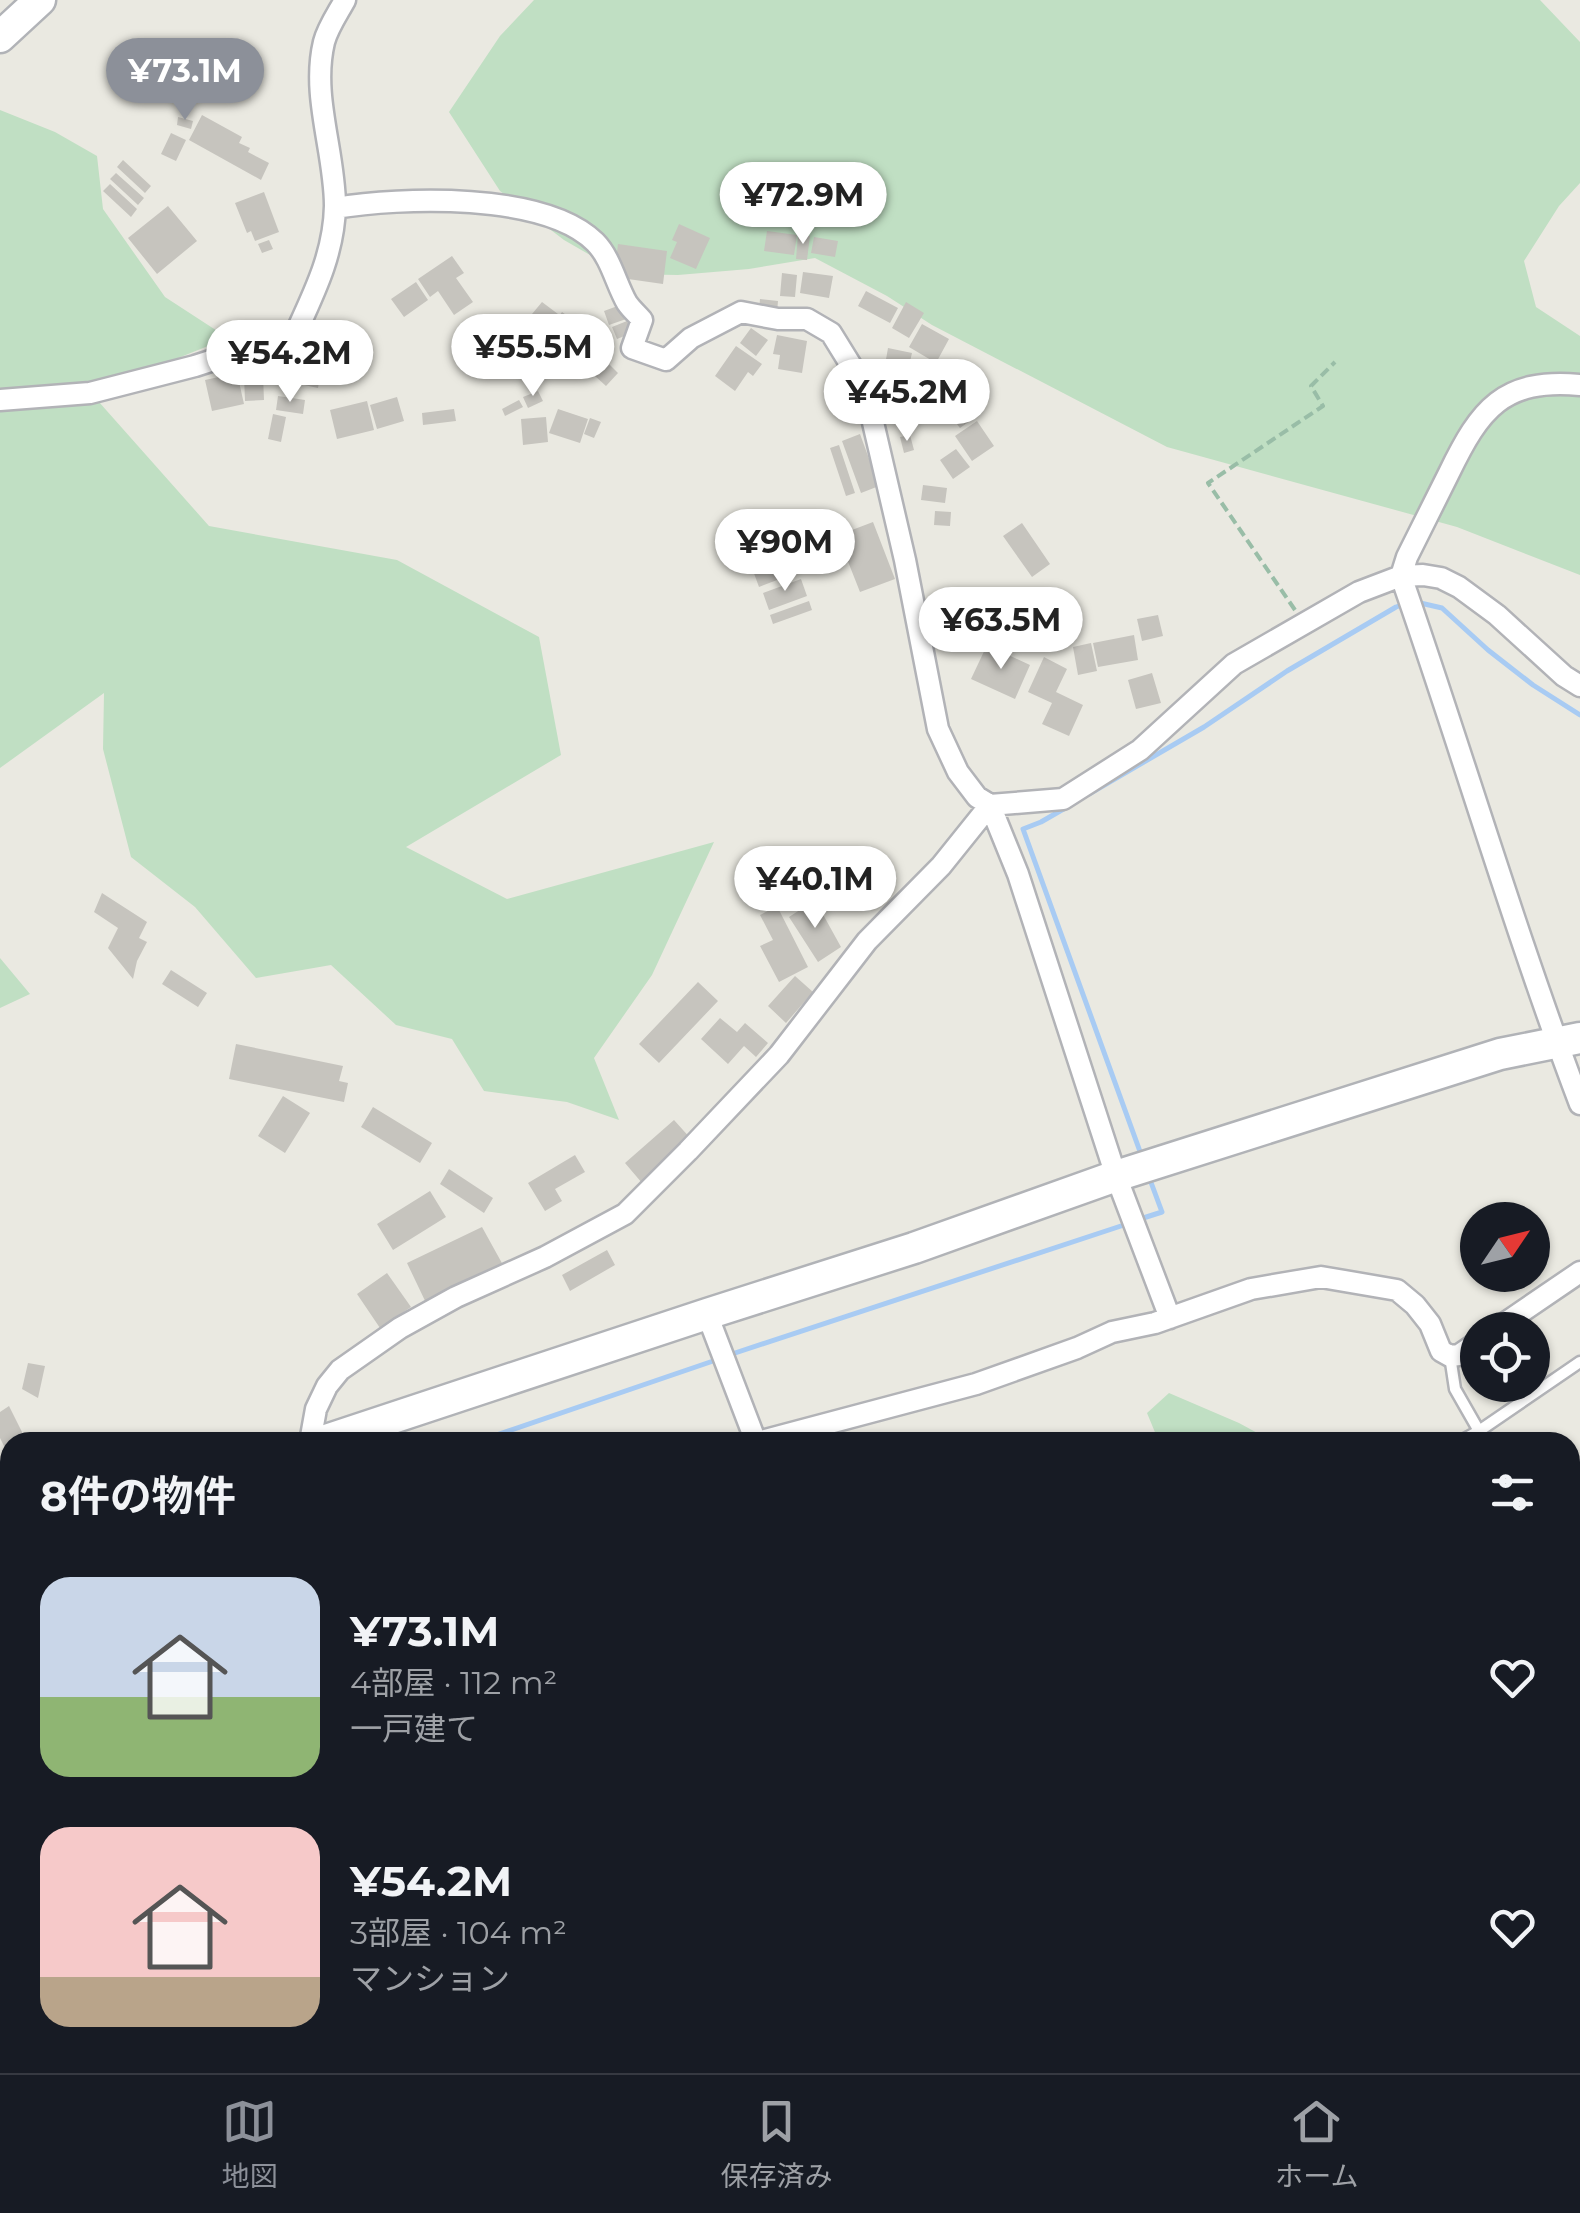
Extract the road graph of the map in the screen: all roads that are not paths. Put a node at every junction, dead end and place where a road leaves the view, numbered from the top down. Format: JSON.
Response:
{"nodes":[{"id":1,"x":40,"y":0,"type":"edge"},
{"id":2,"x":345,"y":0,"type":"edge"},
{"id":3,"x":0,"y":37,"type":"edge"},
{"id":4,"x":335,"y":208,"type":"junction"},
{"id":5,"x":1580,"y":385,"type":"edge"},
{"id":6,"x":0,"y":400,"type":"edge"},
{"id":7,"x":1400,"y":576,"type":"junction"},
{"id":8,"x":1580,"y":686,"type":"edge"},
{"id":9,"x":990,"y":805,"type":"junction"},
{"id":10,"x":1568,"y":1041,"type":"edge"},
{"id":11,"x":1580,"y":1104,"type":"edge"},
{"id":12,"x":1116,"y":1176,"type":"junction"},
{"id":13,"x":1580,"y":1272,"type":"edge"},
{"id":14,"x":1521,"y":1312,"type":"edge"},
{"id":15,"x":707,"y":1314,"type":"junction"},
{"id":16,"x":1170,"y":1318,"type":"junction"},
{"id":17,"x":1460,"y":1353,"type":"edge"},
{"id":18,"x":1450,"y":1356,"type":"junction"},
{"id":19,"x":1580,"y":1362,"type":"edge"},
{"id":20,"x":1479,"y":1431,"type":"joint"},
{"id":21,"x":313,"y":1432,"type":"edge"},
{"id":22,"x":350,"y":1432,"type":"edge"},
{"id":23,"x":753,"y":1432,"type":"edge"},
{"id":24,"x":795,"y":1432,"type":"edge"}],
"edges":[{"from":1,"to":3,"type":"street"},
{"from":2,"to":4,"type":"street"},
{"from":4,"to":6,"type":"street"},
{"from":4,"to":9,"type":"street"},
{"from":5,"to":7,"type":"street"},
{"from":7,"to":8,"type":"street"},
{"from":7,"to":9,"type":"street"},
{"from":7,"to":10,"type":"street"},
{"from":9,"to":12,"type":"street"},
{"from":9,"to":21,"type":"street"},
{"from":10,"to":11,"type":"street"},
{"from":10,"to":12,"type":"street"},
{"from":12,"to":15,"type":"street"},
{"from":12,"to":16,"type":"street"},
{"from":13,"to":14,"type":"street"},
{"from":15,"to":22,"type":"street"},
{"from":15,"to":23,"type":"street"},
{"from":16,"to":18,"type":"street"},
{"from":16,"to":24,"type":"street"},
{"from":17,"to":18,"type":"street"},
{"from":18,"to":20,"type":"lane"},
{"from":19,"to":20,"type":"lane"}]}
